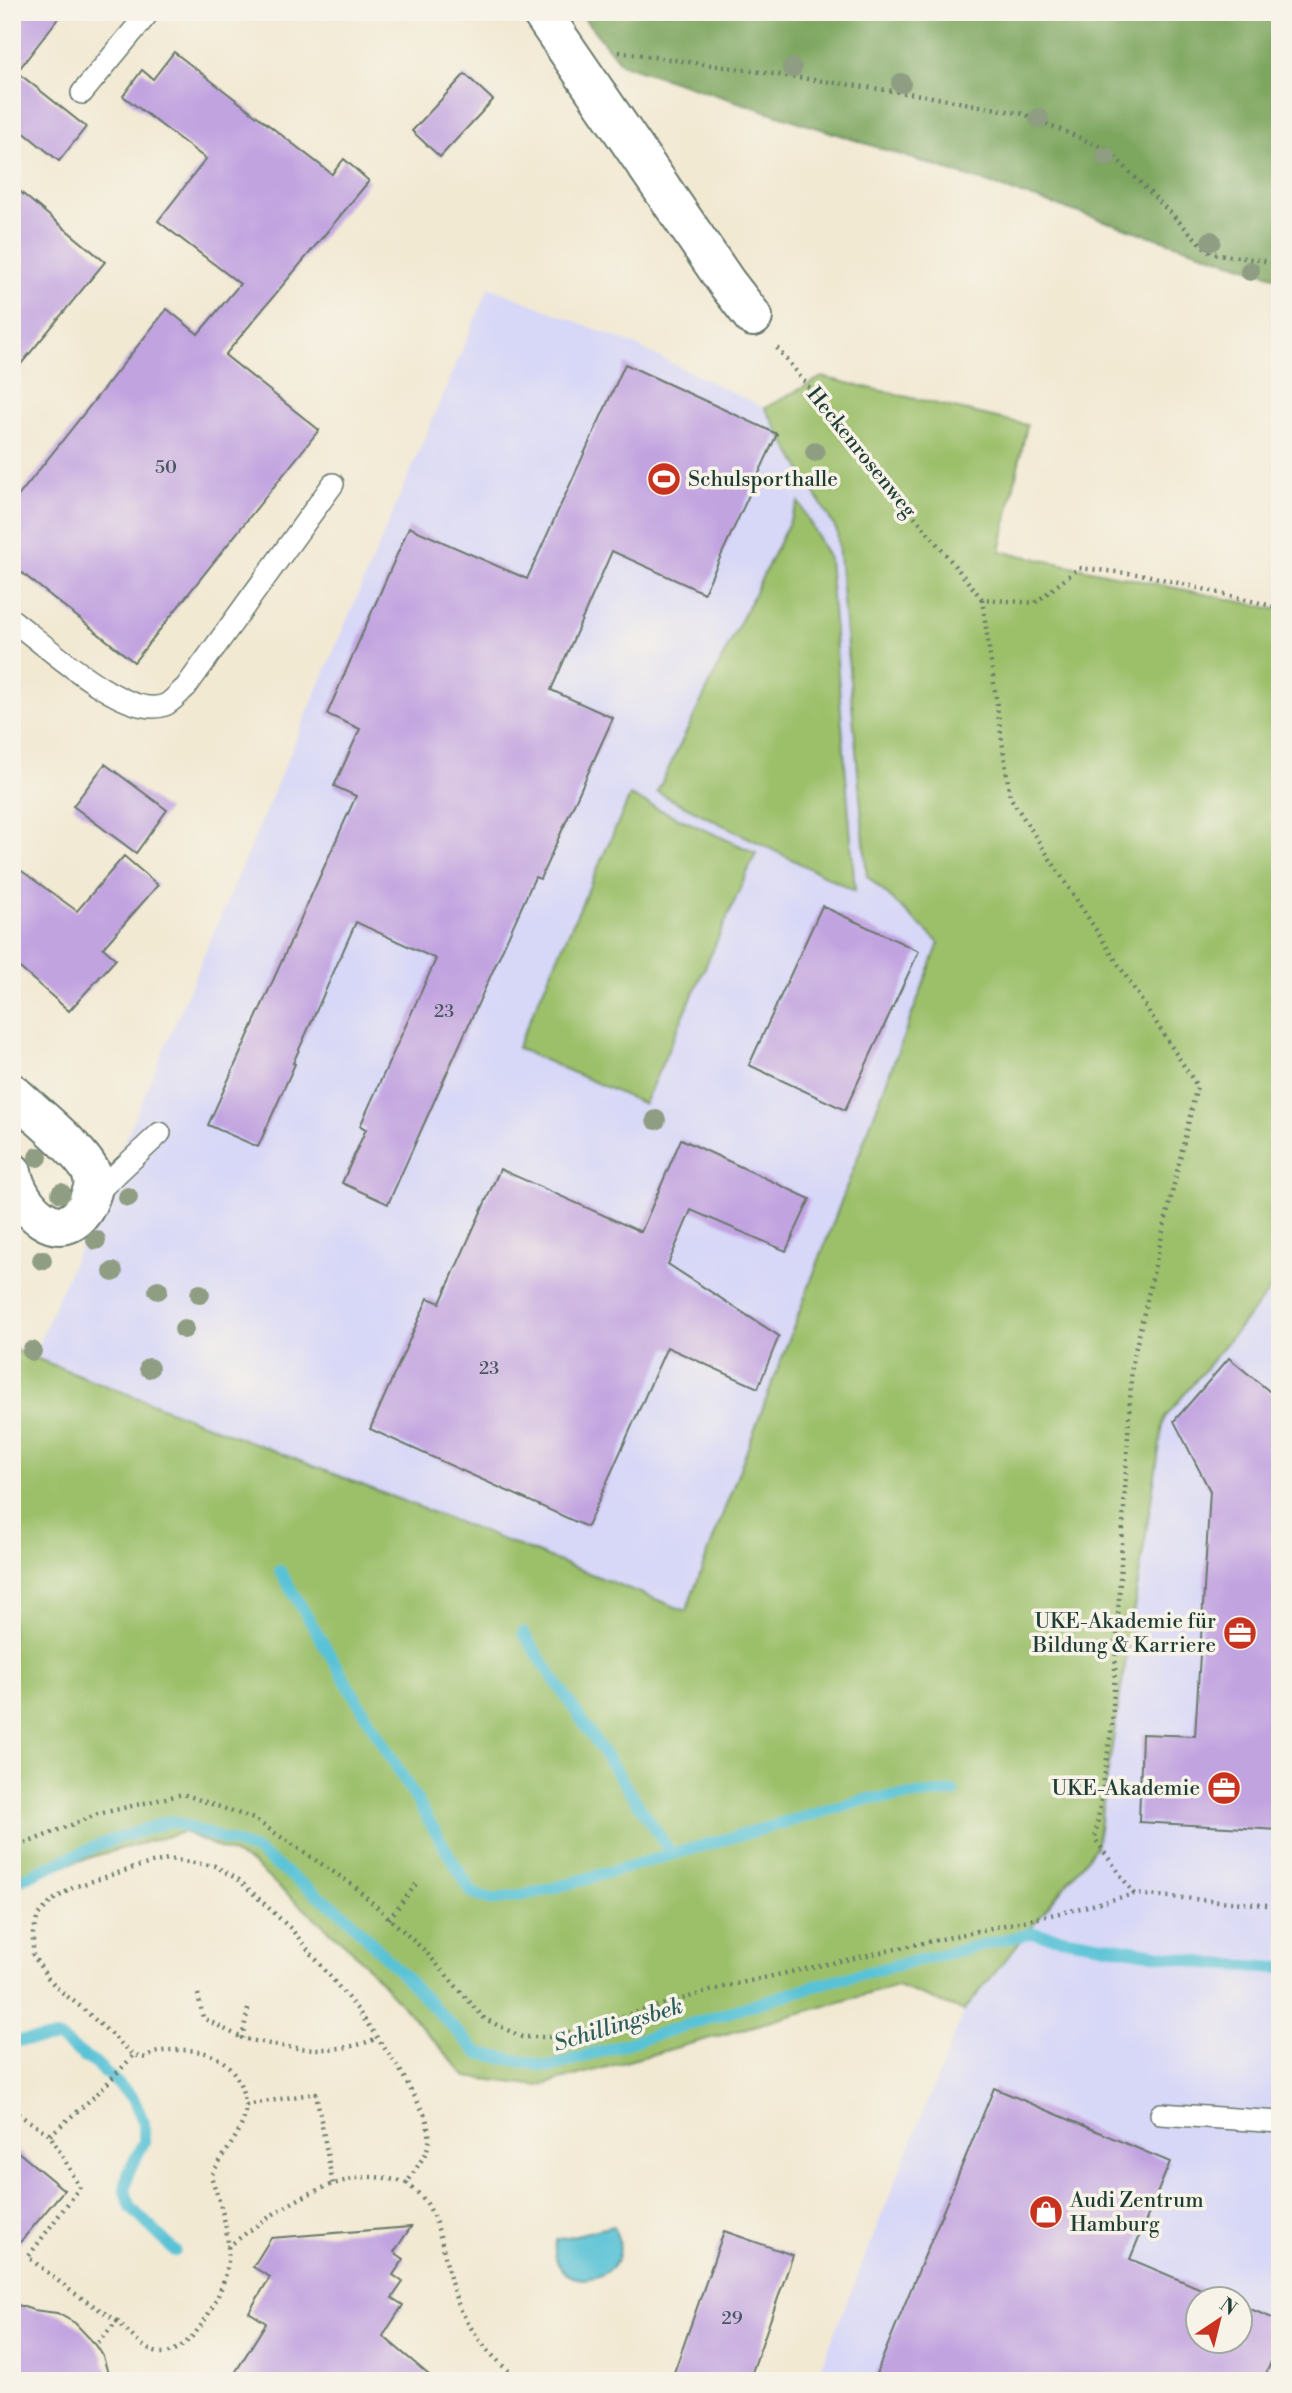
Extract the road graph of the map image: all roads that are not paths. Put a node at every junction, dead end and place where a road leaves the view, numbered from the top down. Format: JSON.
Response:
{"nodes":[{"id":1,"x":149,"y":12,"type":"edge"},
{"id":2,"x":541,"y":12,"type":"edge"},
{"id":3,"x":82,"y":93,"type":"dead end"},
{"id":4,"x":742,"y":296,"type":"road end"},
{"id":5,"x":333,"y":484,"type":"dead end"},
{"id":6,"x":12,"y":620,"type":"edge"},
{"id":7,"x":13,"y":1098,"type":"edge"},
{"id":8,"x":160,"y":1133,"type":"dead end"},
{"id":9,"x":12,"y":1172,"type":"edge"},
{"id":10,"x":88,"y":1201,"type":"junction"},
{"id":11,"x":1161,"y":2114,"type":"dead end"},
{"id":12,"x":1280,"y":2122,"type":"edge"}],
"edges":[{"from":1,"to":3,"type":"lane"},
{"from":2,"to":4,"type":"street"},
{"from":5,"to":6,"type":"lane"},
{"from":7,"to":10,"type":"street"},
{"from":8,"to":10,"type":"lane"},
{"from":9,"to":10,"type":"street"},
{"from":11,"to":12,"type":"lane"}]}
